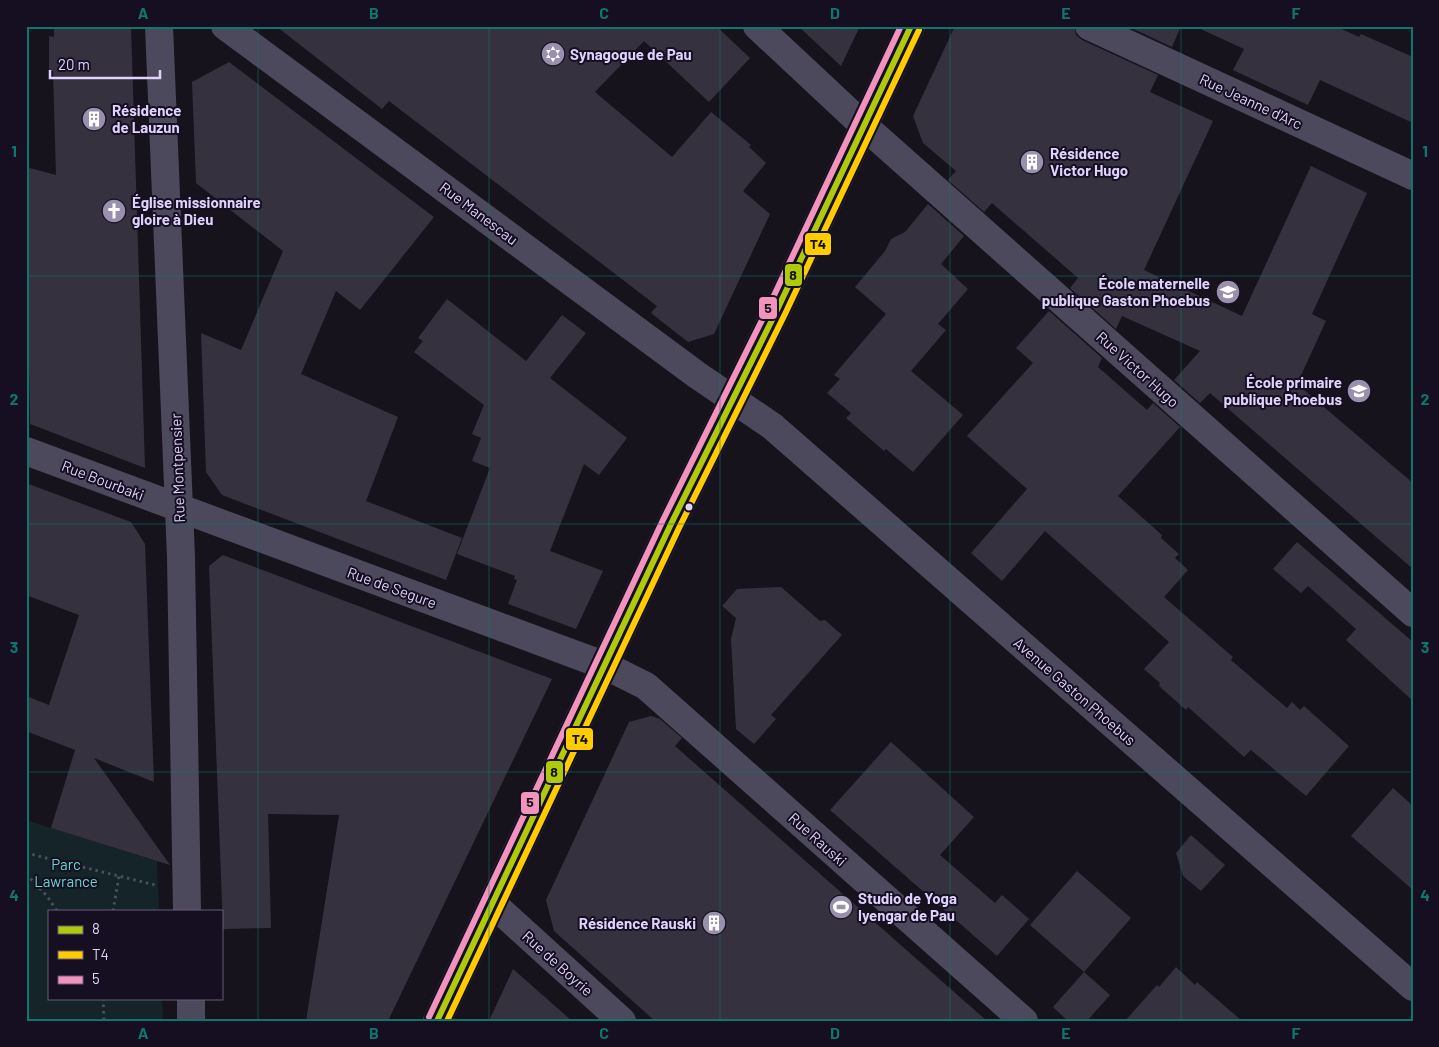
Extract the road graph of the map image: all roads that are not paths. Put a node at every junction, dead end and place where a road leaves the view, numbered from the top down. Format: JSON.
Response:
{"nodes":[{"id":1,"x":160,"y":26,"type":"edge"},
{"id":2,"x":225,"y":26,"type":"edge"},
{"id":3,"x":756,"y":26,"type":"edge"},
{"id":4,"x":910,"y":26,"type":"edge"},
{"id":5,"x":1089,"y":26,"type":"edge"},
{"id":6,"x":863,"y":125,"type":"junction"},
{"id":7,"x":1413,"y":176,"type":"edge"},
{"id":8,"x":733,"y":399,"type":"junction"},
{"id":9,"x":26,"y":452,"type":"edge"},
{"id":10,"x":179,"y":508,"type":"junction"},
{"id":11,"x":1413,"y":613,"type":"edge"},
{"id":12,"x":606,"y":666,"type":"junction"},
{"id":13,"x":187,"y":902,"type":"edge"},
{"id":14,"x":493,"y":904,"type":"junction"},
{"id":15,"x":1413,"y":987,"type":"edge"},
{"id":16,"x":191,"y":1000,"type":"edge"},
{"id":17,"x":192,"y":1021,"type":"edge"},
{"id":18,"x":437,"y":1021,"type":"edge"},
{"id":19,"x":622,"y":1021,"type":"edge"},
{"id":20,"x":1024,"y":1021,"type":"edge"}],
"edges":[{"from":1,"to":10,"type":"street","name":"Rue Montpensier"},
{"from":2,"to":8,"type":"street","name":"Rue Manescau"},
{"from":3,"to":6,"type":"street","name":"Rue Victor Hugo"},
{"from":4,"to":6,"type":"street"},
{"from":5,"to":7,"type":"street","name":"Rue Jeanne d'Arc"},
{"from":6,"to":8,"type":"street"},
{"from":6,"to":11,"type":"street","name":"Rue Victor Hugo"},
{"from":8,"to":12,"type":"street"},
{"from":8,"to":15,"type":"street","name":"Avenue Gaston Phoebus"},
{"from":9,"to":10,"type":"street","name":"Rue Bourbaki"},
{"from":10,"to":12,"type":"street","name":"Rue de Segure"},
{"from":10,"to":13,"type":"street","name":"Rue Montpensier"},
{"from":12,"to":14,"type":"street"},
{"from":12,"to":20,"type":"street","name":"Rue Rauski"},
{"from":14,"to":18,"type":"street"},
{"from":14,"to":19,"type":"street","name":"Rue de Boyrie"},
{"from":16,"to":17,"type":"street"}]}
